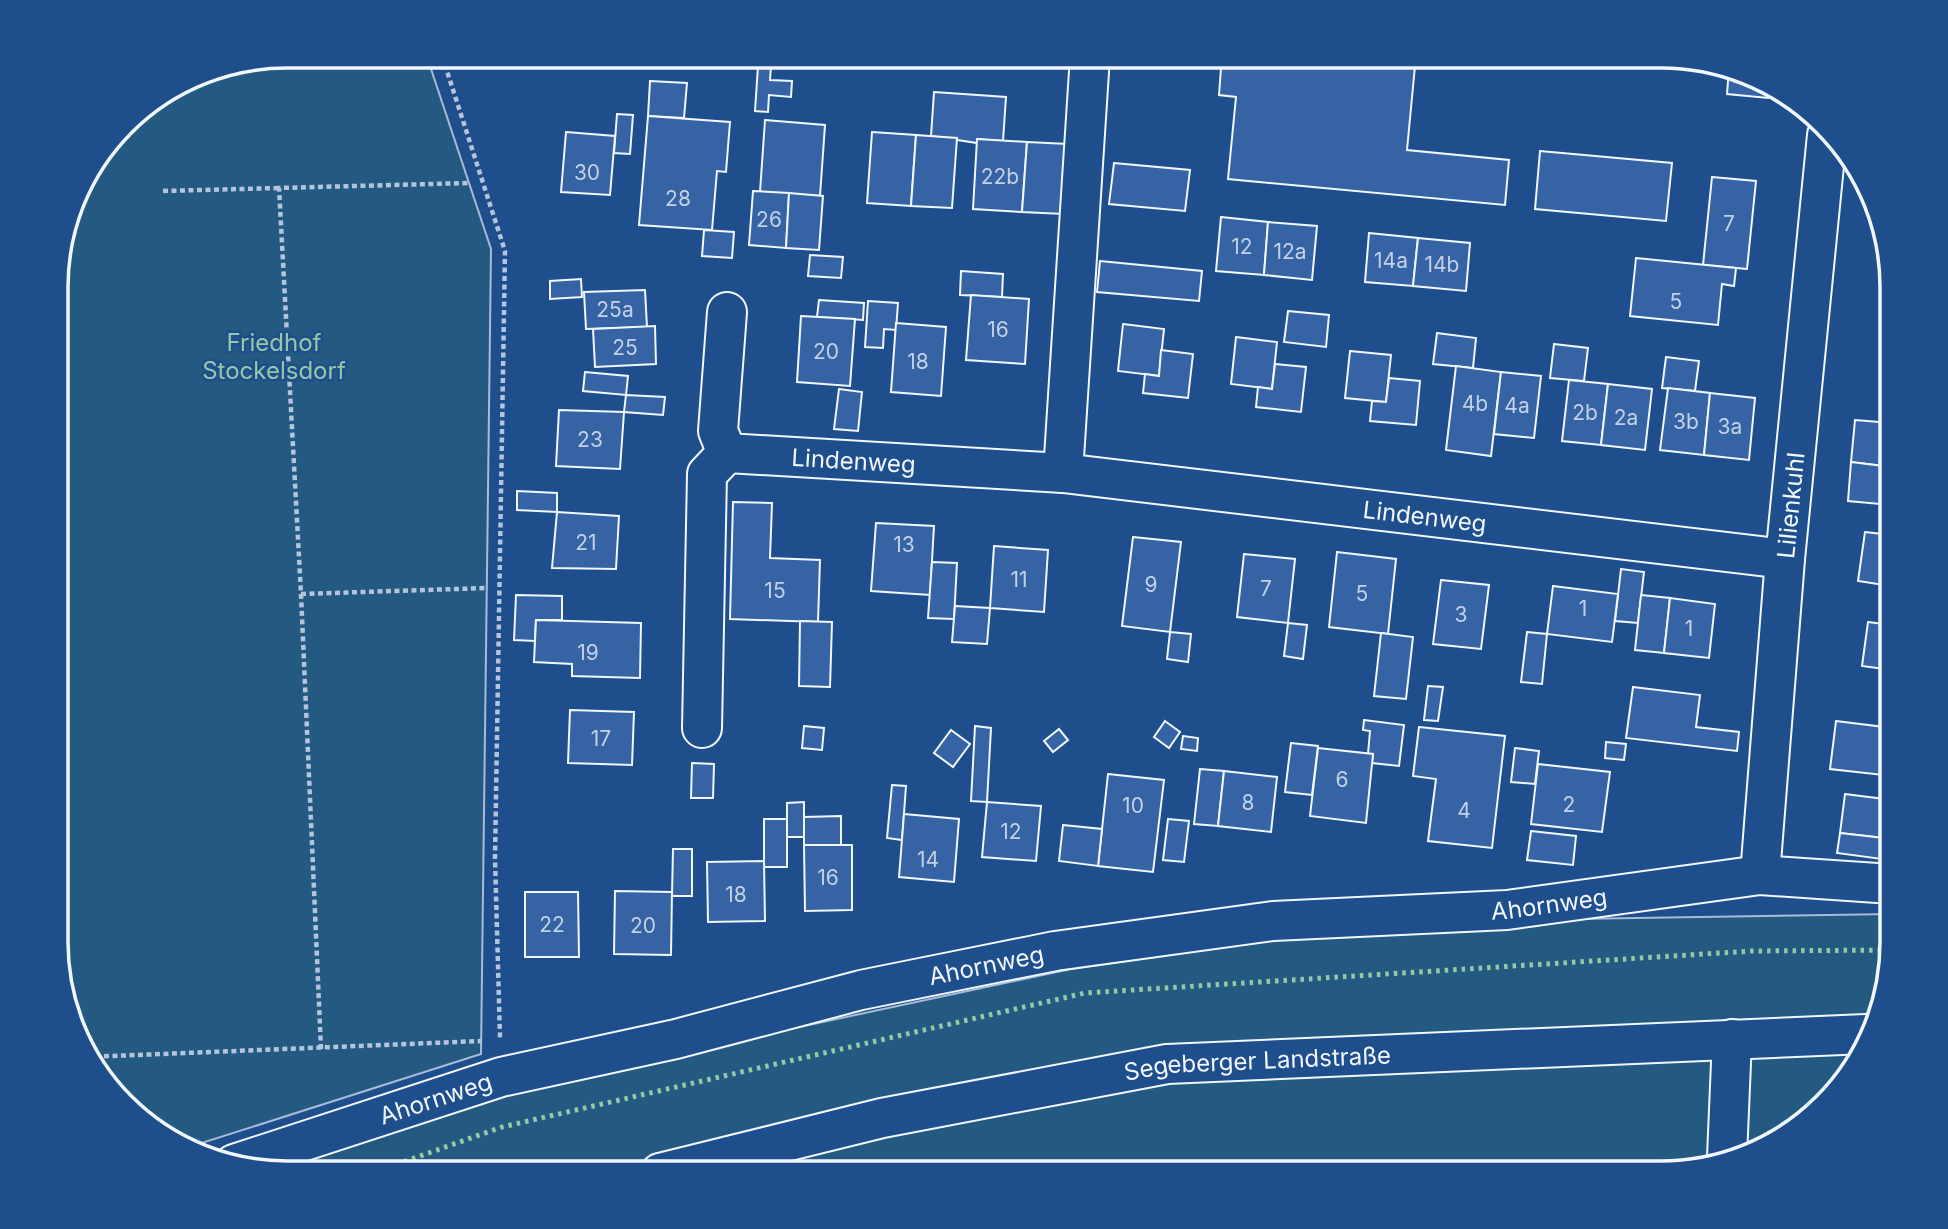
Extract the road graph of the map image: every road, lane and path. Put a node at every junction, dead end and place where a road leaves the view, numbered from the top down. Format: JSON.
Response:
{"nodes":[{"id":1,"x":1089,"y":68,"type":"edge"},
{"id":2,"x":446,"y":69,"type":"edge"},
{"id":3,"x":1826,"y":143,"type":"edge"},
{"id":4,"x":469,"y":183,"type":"dead end"},
{"id":5,"x":279,"y":188,"type":"junction"},
{"id":6,"x":163,"y":191,"type":"dead end"},
{"id":7,"x":727,"y":312,"type":"dead end"},
{"id":8,"x":727,"y":453,"type":"junction"},
{"id":9,"x":1063,"y":473,"type":"junction"},
{"id":10,"x":1785,"y":559,"type":"junction"},
{"id":11,"x":487,"y":588,"type":"dead end"},
{"id":12,"x":301,"y":594,"type":"junction"},
{"id":13,"x":702,"y":728,"type":"dead end"},
{"id":14,"x":1760,"y":875,"type":"junction"},
{"id":15,"x":1879,"y":883,"type":"edge"},
{"id":16,"x":1859,"y":1034,"type":"edge"},
{"id":17,"x":1732,"y":1038,"type":"junction"},
{"id":18,"x":481,"y":1041,"type":"dead end"},
{"id":19,"x":321,"y":1049,"type":"junction"},
{"id":20,"x":100,"y":1056,"type":"edge"},
{"id":21,"x":501,"y":1077,"type":"junction"},
{"id":22,"x":1727,"y":1150,"type":"edge"},
{"id":23,"x":253,"y":1158,"type":"edge"},
{"id":24,"x":710,"y":1161,"type":"edge"}],
"edges":[{"from":1,"to":9,"type":"street"},
{"from":2,"to":21,"type":"path"},
{"from":3,"to":10,"type":"street","name":"Lilienkuhl"},
{"from":4,"to":5,"type":"path"},
{"from":5,"to":6,"type":"path"},
{"from":5,"to":12,"type":"path"},
{"from":7,"to":8,"type":"street"},
{"from":8,"to":9,"type":"street","name":"Lindenweg"},
{"from":8,"to":13,"type":"street"},
{"from":9,"to":10,"type":"street","name":"Lindenweg"},
{"from":10,"to":14,"type":"street","name":"Lilienkuhl"},
{"from":11,"to":12,"type":"path"},
{"from":12,"to":19,"type":"path"},
{"from":14,"to":15,"type":"street","name":"Ahornweg"},
{"from":14,"to":21,"type":"street","name":"Ahornweg"},
{"from":16,"to":17,"type":"street","name":"Segeberger Landstraße"},
{"from":17,"to":22,"type":"street"},
{"from":17,"to":24,"type":"street","name":"Segeberger Landstraße"},
{"from":18,"to":19,"type":"path"},
{"from":19,"to":20,"type":"path"},
{"from":21,"to":23,"type":"street","name":"Ahornweg"}]}
